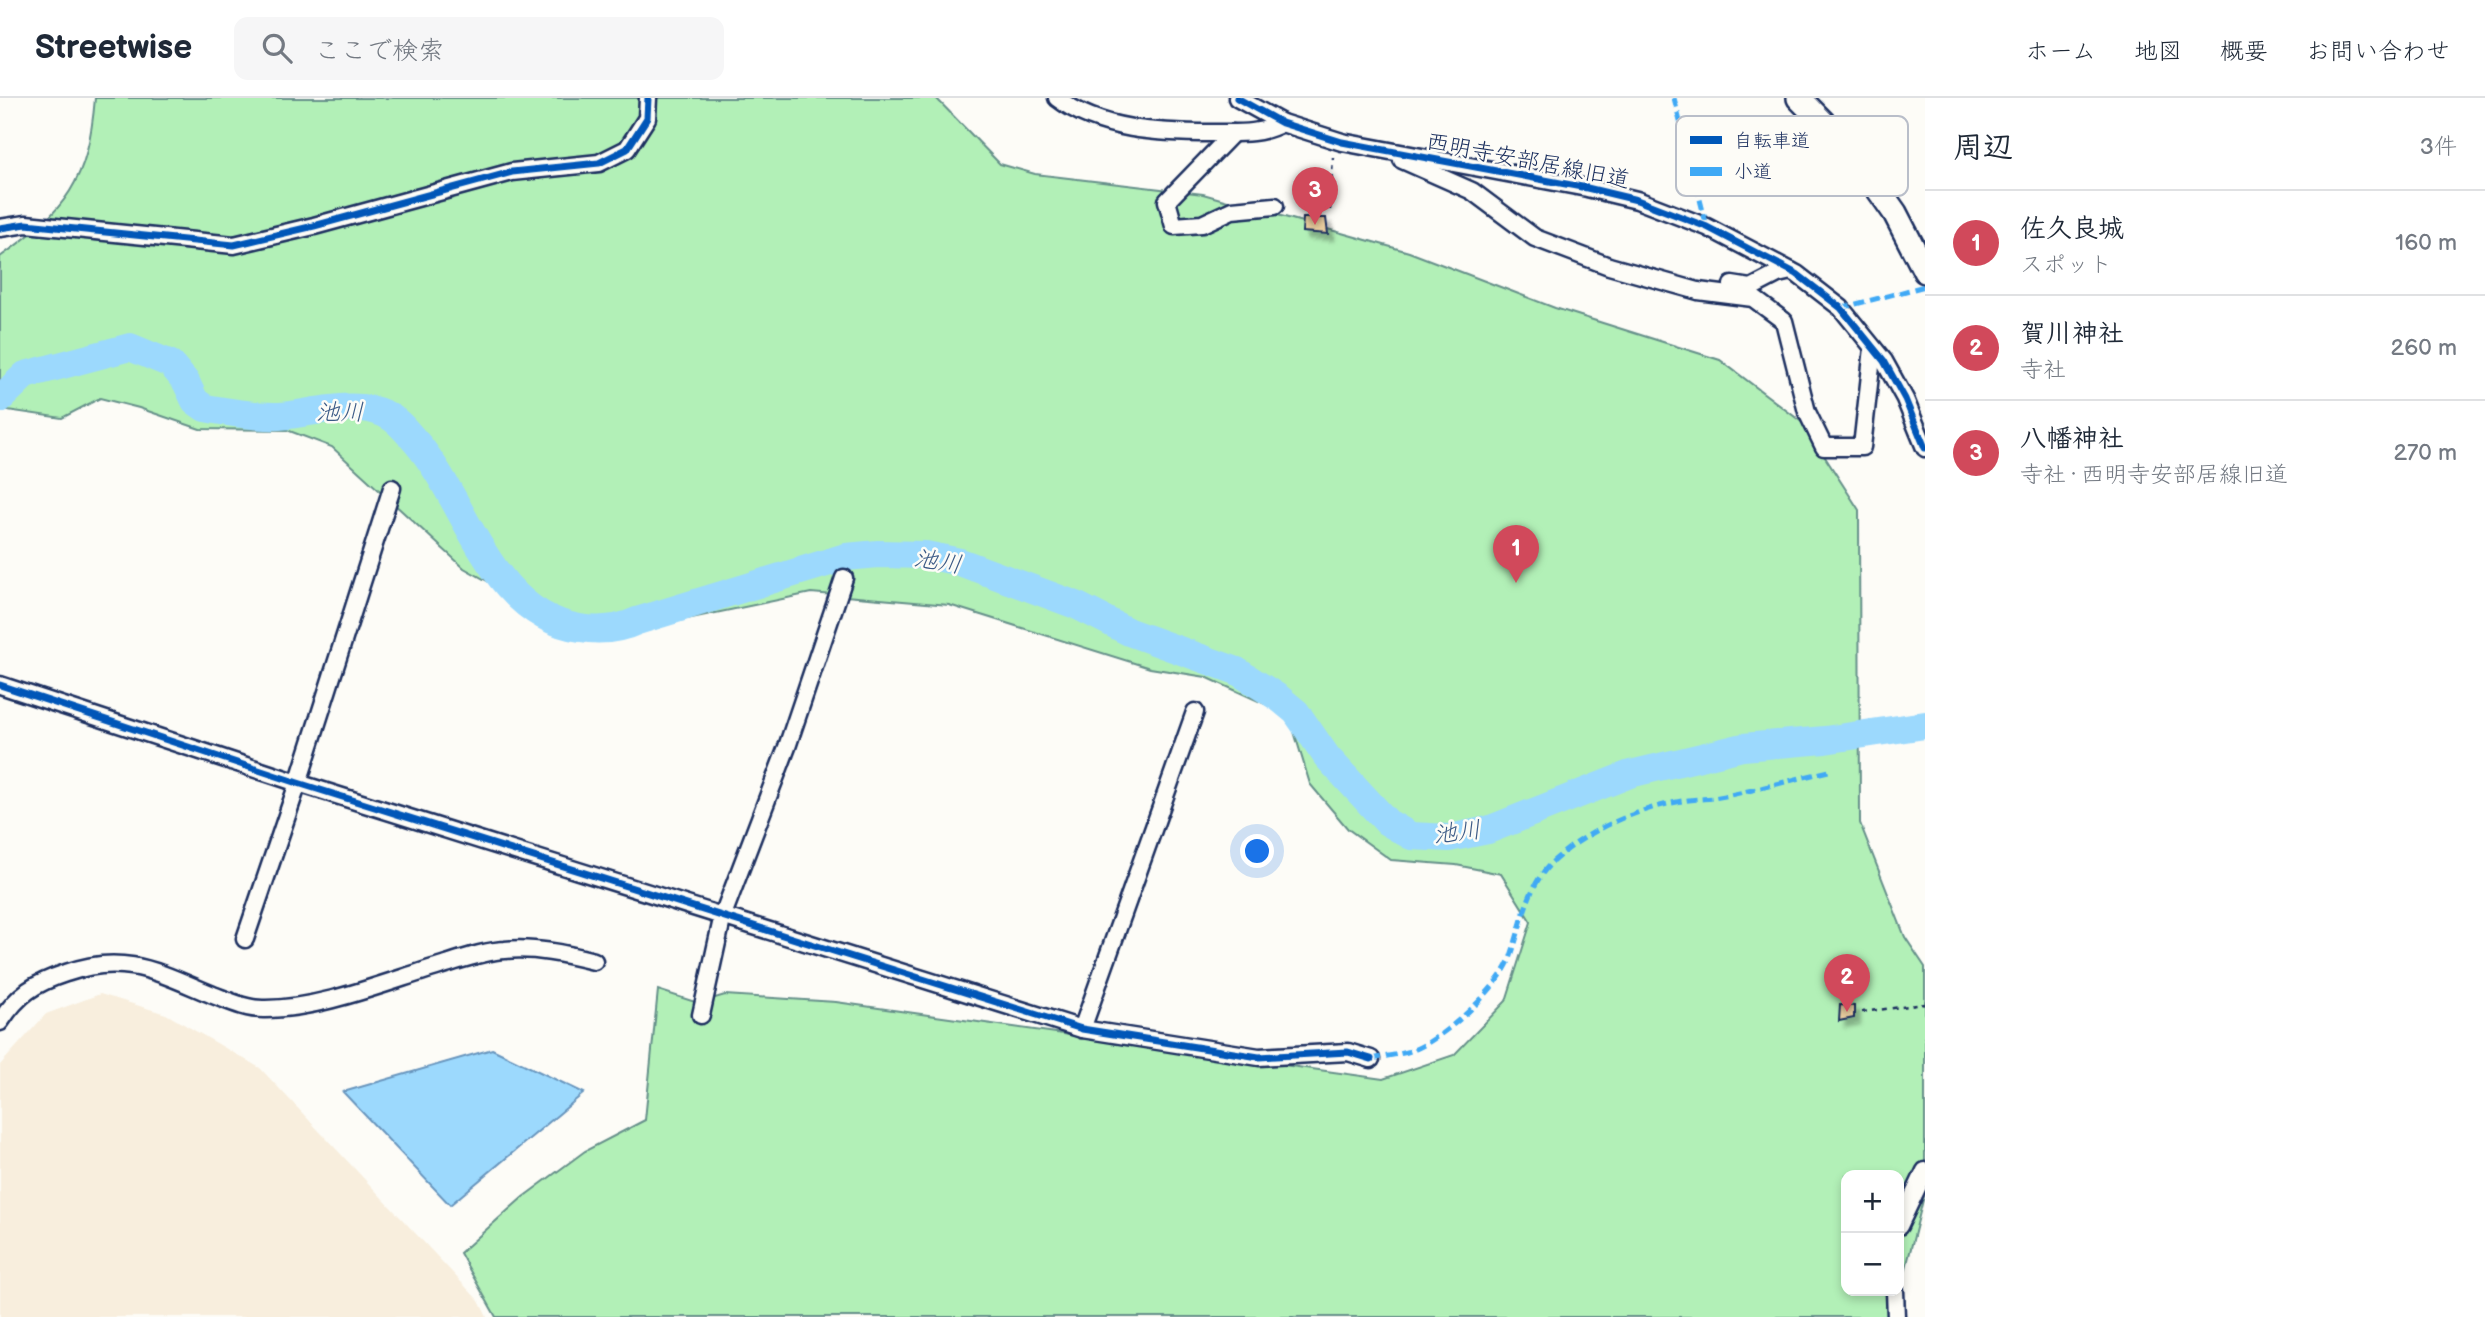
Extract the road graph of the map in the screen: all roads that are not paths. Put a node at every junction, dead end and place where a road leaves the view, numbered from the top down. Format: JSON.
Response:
{"nodes":[{"id":1,"x":648,"y":98,"type":"edge"},
{"id":2,"x":1057,"y":98,"type":"edge"},
{"id":3,"x":1237,"y":98,"type":"edge"},
{"id":4,"x":1799,"y":98,"type":"edge"},
{"id":5,"x":1817,"y":116,"type":"edge"},
{"id":6,"x":1282,"y":123,"type":"junction"},
{"id":7,"x":1233,"y":133,"type":"junction"},
{"id":8,"x":1382,"y":150,"type":"junction"},
{"id":9,"x":1883,"y":196,"type":"edge"},
{"id":10,"x":1275,"y":206,"type":"dead end"},
{"id":11,"x":0,"y":228,"type":"edge"},
{"id":12,"x":1791,"y":271,"type":"junction"},
{"id":13,"x":1925,"y":271,"type":"edge"},
{"id":14,"x":1698,"y":291,"type":"junction"},
{"id":15,"x":1873,"y":348,"type":"junction"},
{"id":16,"x":1925,"y":448,"type":"edge"},
{"id":17,"x":391,"y":488,"type":"dead end"},
{"id":18,"x":844,"y":578,"type":"dead end"},
{"id":19,"x":0,"y":685,"type":"edge"},
{"id":20,"x":1195,"y":712,"type":"dead end"},
{"id":21,"x":298,"y":783,"type":"junction"},
{"id":22,"x":723,"y":915,"type":"junction"},
{"id":23,"x":244,"y":939,"type":"dead end"},
{"id":24,"x":594,"y":961,"type":"dead end"},
{"id":25,"x":701,"y":1015,"type":"dead end"},
{"id":26,"x":0,"y":1022,"type":"edge"},
{"id":27,"x":1082,"y":1029,"type":"junction"},
{"id":28,"x":1371,"y":1059,"type":"dead end"},
{"id":29,"x":1925,"y":1171,"type":"edge"},
{"id":30,"x":1904,"y":1215,"type":"edge"},
{"id":31,"x":1895,"y":1296,"type":"edge"},
{"id":32,"x":1896,"y":1317,"type":"edge"}],
"edges":[{"from":1,"to":11,"type":"street"},
{"from":2,"to":7,"type":"street"},
{"from":3,"to":6,"type":"street","name":"西明寺安部居線旧道"},
{"from":4,"to":5,"type":"main road"},
{"from":6,"to":7,"type":"street"},
{"from":6,"to":8,"type":"street","name":"西明寺安部居線旧道"},
{"from":7,"to":10,"type":"street"},
{"from":8,"to":12,"type":"street","name":"西明寺安部居線旧道"},
{"from":8,"to":14,"type":"street"},
{"from":9,"to":13,"type":"main road"},
{"from":12,"to":14,"type":"street"},
{"from":12,"to":15,"type":"street","name":"西明寺安部居線旧道"},
{"from":14,"to":15,"type":"street"},
{"from":15,"to":16,"type":"street","name":"西明寺安部居線旧道"},
{"from":17,"to":21,"type":"street"},
{"from":18,"to":22,"type":"street"},
{"from":19,"to":21,"type":"street"},
{"from":20,"to":27,"type":"street"},
{"from":21,"to":22,"type":"street"},
{"from":21,"to":23,"type":"street"},
{"from":22,"to":25,"type":"street"},
{"from":22,"to":27,"type":"street"},
{"from":24,"to":26,"type":"street"},
{"from":27,"to":28,"type":"street"},
{"from":29,"to":30,"type":"street"},
{"from":31,"to":32,"type":"street"}]}
